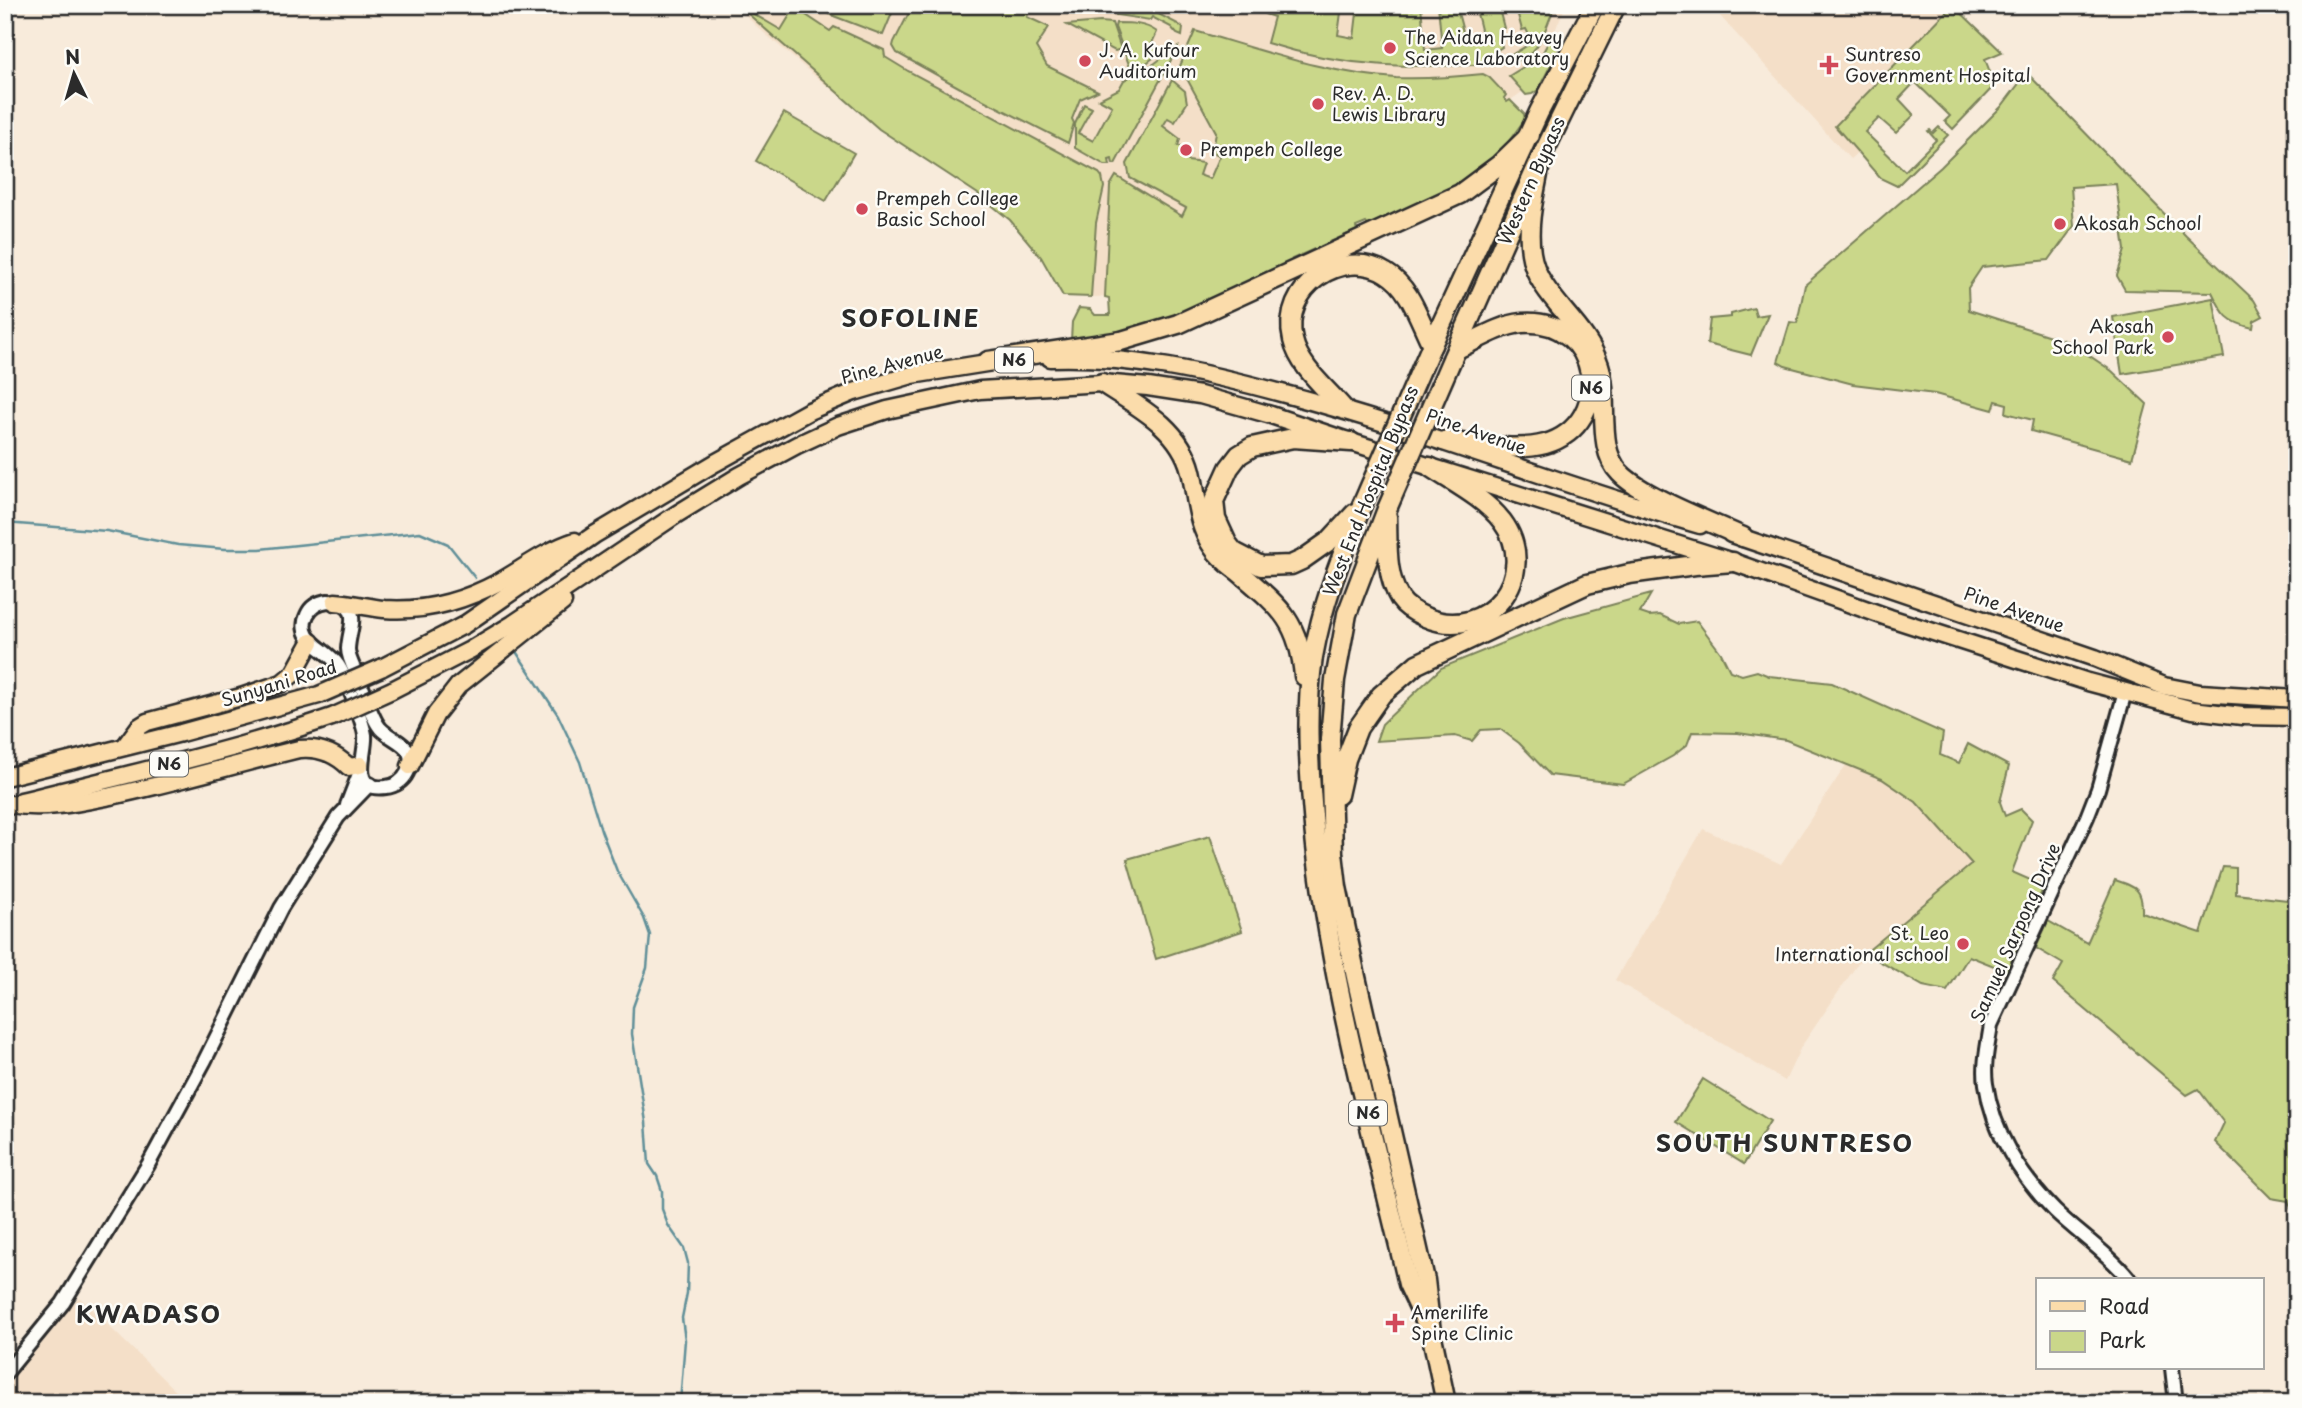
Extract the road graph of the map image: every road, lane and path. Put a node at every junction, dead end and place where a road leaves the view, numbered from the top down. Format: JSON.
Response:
{"nodes":[{"id":1,"x":1595,"y":5,"type":"edge"},
{"id":2,"x":1616,"y":5,"type":"edge"},
{"id":3,"x":1530,"y":135,"type":"junction"},
{"id":4,"x":1541,"y":158,"type":"junction"},
{"id":5,"x":1431,"y":347,"type":"junction"},
{"id":6,"x":1455,"y":354,"type":"junction"},
{"id":7,"x":988,"y":361,"type":"junction"},
{"id":8,"x":1102,"y":383,"type":"junction"},
{"id":9,"x":1344,"y":409,"type":"junction"},
{"id":10,"x":1444,"y":441,"type":"junction"},
{"id":11,"x":1351,"y":442,"type":"junction"},
{"id":12,"x":1430,"y":467,"type":"junction"},
{"id":13,"x":1362,"y":505,"type":"junction"},
{"id":14,"x":1387,"y":509,"type":"junction"},
{"id":15,"x":611,"y":525,"type":"joint"},
{"id":16,"x":594,"y":535,"type":"junction"},
{"id":17,"x":1743,"y":537,"type":"junction"},
{"id":18,"x":617,"y":555,"type":"junction"},
{"id":19,"x":1732,"y":562,"type":"junction"},
{"id":20,"x":335,"y":602,"type":"junction"},
{"id":21,"x":311,"y":642,"type":"junction"},
{"id":22,"x":2125,"y":692,"type":"junction"},
{"id":23,"x":2297,"y":699,"type":"edge"},
{"id":24,"x":2297,"y":717,"type":"edge"},
{"id":25,"x":1309,"y":725,"type":"junction"},
{"id":26,"x":125,"y":746,"type":"junction"},
{"id":27,"x":410,"y":766,"type":"junction"},
{"id":28,"x":361,"y":767,"type":"junction"},
{"id":29,"x":5,"y":776,"type":"edge"},
{"id":30,"x":370,"y":784,"type":"junction"},
{"id":31,"x":7,"y":804,"type":"edge"},
{"id":32,"x":346,"y":809,"type":"junction"},
{"id":33,"x":1331,"y":822,"type":"junction"},
{"id":34,"x":1329,"y":888,"type":"junction"},
{"id":35,"x":2128,"y":1278,"type":"edge"},
{"id":36,"x":2172,"y":1370,"type":"edge"},
{"id":37,"x":5,"y":1374,"type":"edge"},
{"id":38,"x":1446,"y":1403,"type":"edge"},
{"id":39,"x":2176,"y":1403,"type":"edge"}],
"edges":[{"from":1,"to":3,"type":"highway","name":"Western Bypass"},
{"from":2,"to":4,"type":"highway","name":"Western Bypass"},
{"from":3,"to":5,"type":"highway","name":"Western Bypass"},
{"from":3,"to":7,"type":"highway"},
{"from":4,"to":6,"type":"highway","name":"Western Bypass"},
{"from":4,"to":17,"type":"highway"},
{"from":5,"to":9,"type":"highway"},
{"from":5,"to":13,"type":"highway","name":"West End Hospital Bypass","bridge":true},
{"from":6,"to":10,"type":"highway","number":"N6"},
{"from":6,"to":14,"type":"highway","name":"West End Hospital Bypass","number":"N6","bridge":true},
{"from":7,"to":9,"type":"main road","name":"Pine Avenue","number":"N6"},
{"from":7,"to":15,"type":"main road","name":"Pine Avenue","number":"N6"},
{"from":8,"to":11,"type":"main road"},
{"from":8,"to":18,"type":"main road","number":"N6"},
{"from":8,"to":25,"type":"highway","number":"N6"},
{"from":9,"to":10,"type":"main road","name":"Pine Avenue","number":"N6"},
{"from":10,"to":17,"type":"main road","name":"Pine Avenue"},
{"from":11,"to":12,"type":"main road"},
{"from":11,"to":13,"type":"highway"},
{"from":12,"to":14,"type":"highway"},
{"from":12,"to":19,"type":"main road"},
{"from":13,"to":25,"type":"highway","name":"West End Hospital Bypass"},
{"from":14,"to":33,"type":"highway","name":"West End Hospital Bypass","number":"N6"},
{"from":15,"to":16,"type":"main road","name":"Sunyani Road","number":"N6"},
{"from":16,"to":20,"type":"main road"},
{"from":16,"to":26,"type":"main road","name":"Sunyani Road","number":"N6","bridge":true},
{"from":17,"to":23,"type":"main road","name":"Pine Avenue"},
{"from":18,"to":27,"type":"main road"},
{"from":18,"to":31,"type":"main road","number":"N6","bridge":true},
{"from":19,"to":22,"type":"main road"},
{"from":19,"to":33,"type":"highway"},
{"from":20,"to":21,"type":"street"},
{"from":20,"to":27,"type":"street"},
{"from":21,"to":26,"type":"main road"},
{"from":21,"to":28,"type":"street"},
{"from":22,"to":24,"type":"main road"},
{"from":22,"to":35,"type":"street","name":"Samuel Sarpong Drive"},
{"from":25,"to":34,"type":"highway","name":"West End Hospital Bypass","number":"N6"},
{"from":26,"to":29,"type":"main road","name":"Sunyani Road","number":"N6"},
{"from":27,"to":30,"type":"street"},
{"from":28,"to":30,"type":"street"},
{"from":28,"to":31,"type":"main road"},
{"from":28,"to":32,"type":"street"},
{"from":30,"to":32,"type":"street"},
{"from":32,"to":37,"type":"street"},
{"from":33,"to":34,"type":"highway","name":"West End Hospital Bypass","number":"N6"},
{"from":34,"to":38,"type":"highway","name":"West End Hospital Bypass","number":"N6"},
{"from":36,"to":39,"type":"street"}]}
